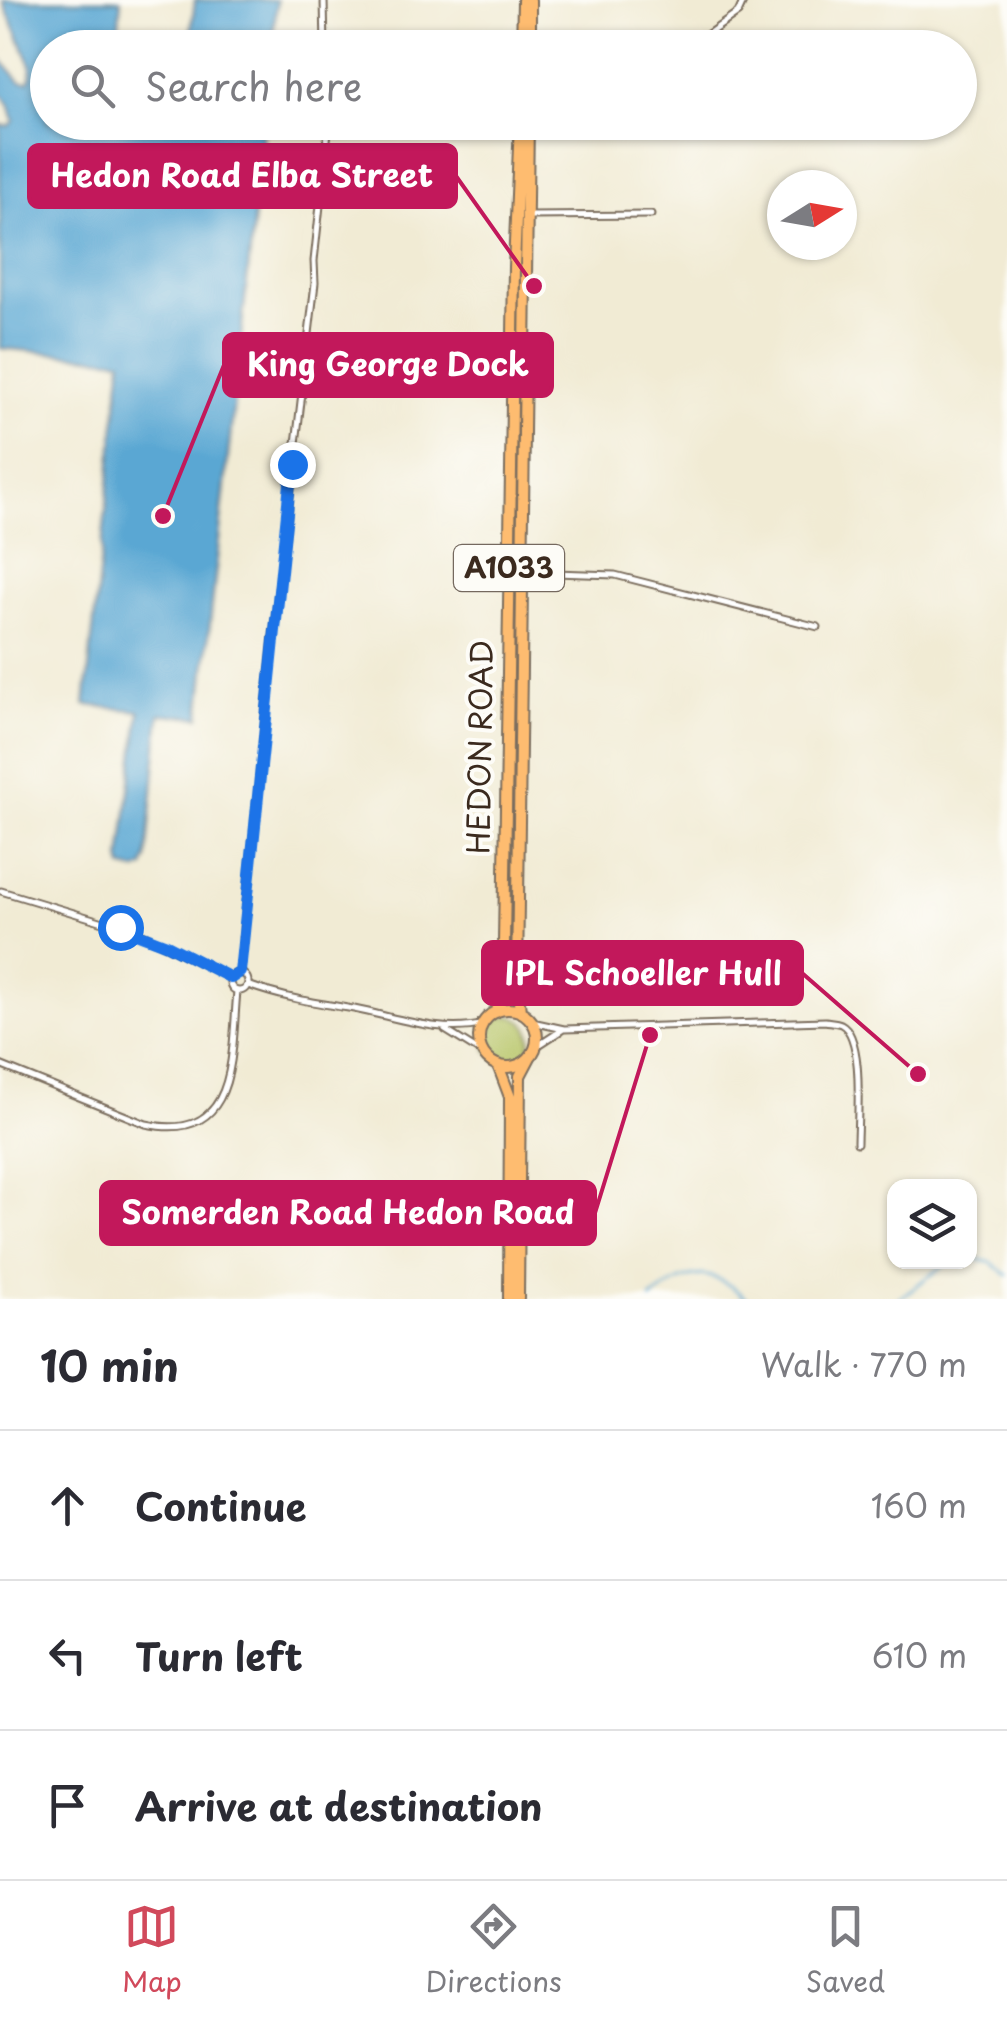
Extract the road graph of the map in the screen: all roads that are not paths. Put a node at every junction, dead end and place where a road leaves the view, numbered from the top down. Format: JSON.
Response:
{"nodes":[{"id":1,"x":324,"y":0,"type":"edge"},
{"id":2,"x":526,"y":0,"type":"edge"},
{"id":3,"x":744,"y":0,"type":"edge"},
{"id":4,"x":324,"y":30,"type":"edge"},
{"id":5,"x":526,"y":30,"type":"edge"},
{"id":6,"x":713,"y":30,"type":"edge"},
{"id":7,"x":327,"y":140,"type":"edge"},
{"id":8,"x":519,"y":140,"type":"edge"},
{"id":9,"x":528,"y":140,"type":"edge"},
{"id":10,"x":651,"y":215,"type":"dead end"},
{"id":11,"x":526,"y":216,"type":"junction"},
{"id":12,"x":524,"y":572,"type":"junction"},
{"id":13,"x":818,"y":628,"type":"dead end"},
{"id":14,"x":0,"y":891,"type":"edge"},
{"id":15,"x":240,"y":972,"type":"junction"},
{"id":16,"x":231,"y":978,"type":"junction"},
{"id":17,"x":248,"y":986,"type":"junction"},
{"id":18,"x":237,"y":991,"type":"junction"},
{"id":19,"x":496,"y":1012,"type":"junction"},
{"id":20,"x":520,"y":1012,"type":"junction"},
{"id":21,"x":532,"y":1022,"type":"junction"},
{"id":22,"x":484,"y":1024,"type":"junction"},
{"id":23,"x":443,"y":1028,"type":"junction"},
{"id":24,"x":564,"y":1029,"type":"junction"},
{"id":25,"x":533,"y":1052,"type":"junction"},
{"id":26,"x":485,"y":1055,"type":"junction"},
{"id":27,"x":0,"y":1065,"type":"edge"},
{"id":28,"x":498,"y":1065,"type":"junction"},
{"id":29,"x":857,"y":1143,"type":"dead end"},
{"id":30,"x":508,"y":1299,"type":"edge"},
{"id":31,"x":518,"y":1299,"type":"edge"}],
"edges":[{"from":1,"to":4,"type":"street"},
{"from":2,"to":5,"type":"highway"},
{"from":3,"to":6,"type":"street"},
{"from":7,"to":15,"type":"street"},
{"from":8,"to":19,"type":"highway","name":"HEDON ROAD","number":"A1033"},
{"from":9,"to":11,"type":"highway","name":"HEDON ROAD","number":"A1033"},
{"from":10,"to":11,"type":"street"},
{"from":11,"to":12,"type":"highway","name":"HEDON ROAD","number":"A1033"},
{"from":12,"to":13,"type":"street"},
{"from":12,"to":20,"type":"highway","name":"HEDON ROAD","number":"A1033"},
{"from":14,"to":16,"type":"street"},
{"from":15,"to":16,"type":"street"},
{"from":15,"to":17,"type":"street"},
{"from":16,"to":18,"type":"street"},
{"from":17,"to":18,"type":"street"},
{"from":17,"to":23,"type":"street"},
{"from":18,"to":27,"type":"street"},
{"from":19,"to":20,"type":"highway"},
{"from":19,"to":22,"type":"highway"},
{"from":20,"to":21,"type":"highway"},
{"from":21,"to":24,"type":"street"},
{"from":21,"to":25,"type":"highway"},
{"from":22,"to":23,"type":"street"},
{"from":22,"to":26,"type":"highway"},
{"from":23,"to":26,"type":"street"},
{"from":24,"to":25,"type":"street"},
{"from":24,"to":29,"type":"street"},
{"from":25,"to":28,"type":"highway"},
{"from":25,"to":31,"type":"highway"},
{"from":26,"to":28,"type":"highway"},
{"from":28,"to":30,"type":"highway"}]}
